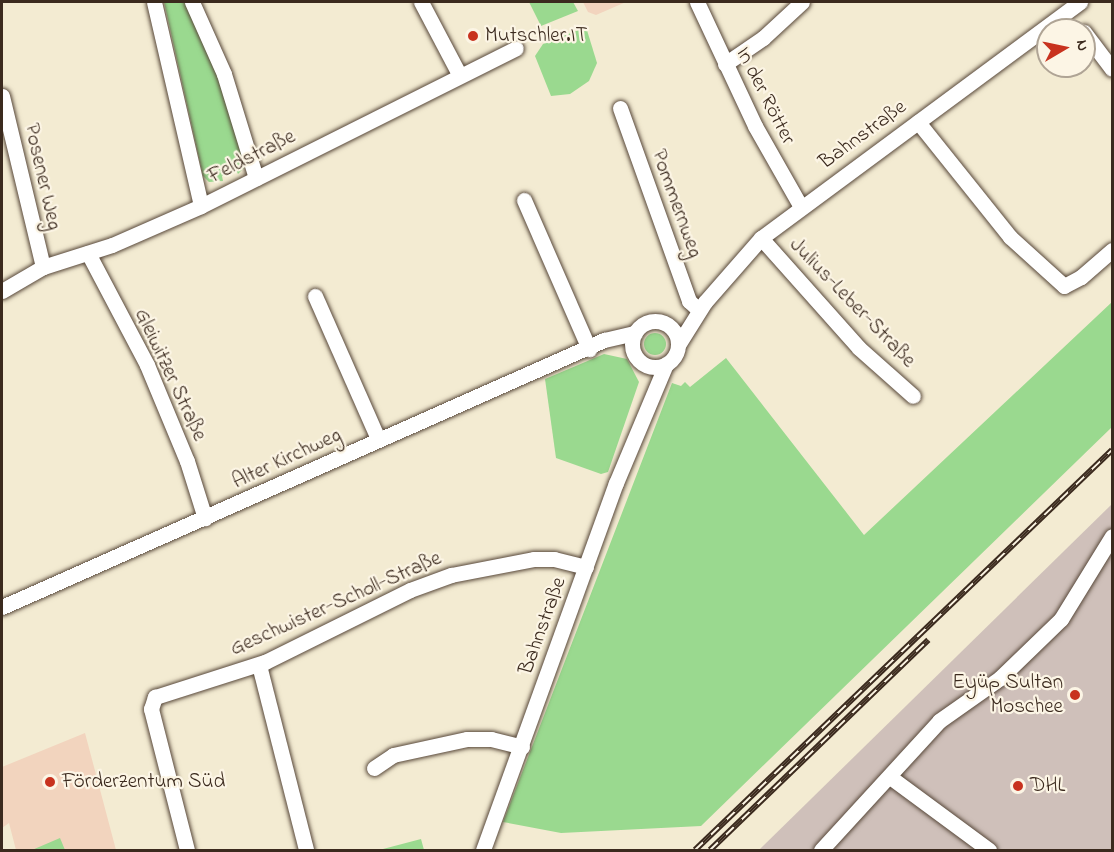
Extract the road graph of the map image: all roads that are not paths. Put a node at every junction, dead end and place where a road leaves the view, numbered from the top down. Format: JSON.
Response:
{"nodes":[{"id":1,"x":154,"y":2,"type":"edge"},
{"id":2,"x":192,"y":2,"type":"edge"},
{"id":3,"x":421,"y":2,"type":"edge"},
{"id":4,"x":697,"y":2,"type":"edge"},
{"id":5,"x":802,"y":2,"type":"edge"},
{"id":6,"x":1080,"y":2,"type":"edge"},
{"id":7,"x":1067,"y":10,"type":"junction"},
{"id":8,"x":1073,"y":18,"type":"edge"},
{"id":9,"x":1096,"y":47,"type":"edge"},
{"id":10,"x":516,"y":48,"type":"dead end"},
{"id":11,"x":725,"y":64,"type":"junction"},
{"id":12,"x":1113,"y":69,"type":"edge"},
{"id":13,"x":459,"y":74,"type":"junction"},
{"id":14,"x":2,"y":96,"type":"edge"},
{"id":15,"x":620,"y":108,"type":"dead end"},
{"id":16,"x":918,"y":122,"type":"junction"},
{"id":17,"x":256,"y":178,"type":"junction"},
{"id":18,"x":524,"y":200,"type":"dead end"},
{"id":19,"x":201,"y":206,"type":"junction"},
{"id":20,"x":801,"y":207,"type":"junction"},
{"id":21,"x":761,"y":238,"type":"junction"},
{"id":22,"x":1113,"y":250,"type":"edge"},
{"id":23,"x":88,"y":253,"type":"junction"},
{"id":24,"x":43,"y":267,"type":"junction"},
{"id":25,"x":2,"y":291,"type":"edge"},
{"id":26,"x":315,"y":296,"type":"dead end"},
{"id":27,"x":699,"y":310,"type":"junction"},
{"id":28,"x":668,"y":325,"type":"junction"},
{"id":29,"x":635,"y":333,"type":"junction"},
{"id":30,"x":678,"y":345,"type":"junction"},
{"id":31,"x":590,"y":349,"type":"junction"},
{"id":32,"x":639,"y":359,"type":"junction"},
{"id":33,"x":666,"y":364,"type":"junction"},
{"id":34,"x":913,"y":396,"type":"dead end"},
{"id":35,"x":642,"y":415,"type":"junction"},
{"id":36,"x":378,"y":439,"type":"junction"},
{"id":37,"x":205,"y":518,"type":"junction"},
{"id":38,"x":1113,"y":536,"type":"edge"},
{"id":39,"x":586,"y":567,"type":"junction"},
{"id":40,"x":2,"y":607,"type":"edge"},
{"id":41,"x":259,"y":664,"type":"junction"},
{"id":42,"x":522,"y":747,"type":"junction"},
{"id":43,"x":374,"y":768,"type":"dead end"},
{"id":44,"x":890,"y":777,"type":"junction"},
{"id":45,"x":187,"y":850,"type":"edge"},
{"id":46,"x":306,"y":850,"type":"edge"},
{"id":47,"x":483,"y":850,"type":"edge"},
{"id":48,"x":821,"y":850,"type":"edge"},
{"id":49,"x":989,"y":850,"type":"edge"}],
"edges":[{"from":1,"to":19,"type":"street"},
{"from":2,"to":17,"type":"street"},
{"from":3,"to":13,"type":"street"},
{"from":4,"to":11,"type":"street","name":"In der Rötter"},
{"from":5,"to":11,"type":"street"},
{"from":6,"to":7,"type":"street","name":"Bahnstraße"},
{"from":7,"to":8,"type":"street"},
{"from":7,"to":16,"type":"street","name":"Bahnstraße"},
{"from":9,"to":12,"type":"street"},
{"from":10,"to":13,"type":"street","name":"Feldstraße"},
{"from":11,"to":20,"type":"street","name":"In der Rötter"},
{"from":13,"to":17,"type":"street","name":"Feldstraße"},
{"from":14,"to":24,"type":"street","name":"Posener Weg"},
{"from":15,"to":27,"type":"street","name":"Pommernweg"},
{"from":16,"to":20,"type":"street","name":"Bahnstraße"},
{"from":16,"to":22,"type":"street"},
{"from":17,"to":19,"type":"street","name":"Feldstraße"},
{"from":18,"to":31,"type":"street"},
{"from":19,"to":23,"type":"street","name":"Feldstraße"},
{"from":20,"to":21,"type":"street","name":"Bahnstraße"},
{"from":21,"to":27,"type":"street","name":"Bahnstraße"},
{"from":21,"to":34,"type":"street","name":"Julius-Leber-Straße"},
{"from":23,"to":24,"type":"street","name":"Feldstraße"},
{"from":23,"to":37,"type":"street","name":"Gleiwitzer Straße"},
{"from":24,"to":25,"type":"street","name":"Feldstraße"},
{"from":26,"to":36,"type":"street"},
{"from":27,"to":28,"type":"street","name":"Bahnstraße"},
{"from":27,"to":30,"type":"street","name":"Bahnstraße"},
{"from":28,"to":29,"type":"street"},
{"from":28,"to":30,"type":"street"},
{"from":29,"to":31,"type":"street","name":"Alter Kirchweg"},
{"from":29,"to":32,"type":"street"},
{"from":30,"to":33,"type":"street"},
{"from":31,"to":32,"type":"street","name":"Alter Kirchweg"},
{"from":31,"to":36,"type":"street","name":"Alter Kirchweg"},
{"from":32,"to":33,"type":"street"},
{"from":32,"to":35,"type":"street","name":"Bahnstraße"},
{"from":33,"to":35,"type":"street","name":"Bahnstraße"},
{"from":35,"to":39,"type":"street","name":"Bahnstraße"},
{"from":36,"to":37,"type":"street","name":"Alter Kirchweg"},
{"from":37,"to":40,"type":"street","name":"Alter Kirchweg"},
{"from":38,"to":44,"type":"street"},
{"from":39,"to":41,"type":"street","name":"Geschwister-Scholl-Straße"},
{"from":39,"to":42,"type":"street","name":"Bahnstraße"},
{"from":41,"to":45,"type":"street","name":"Geschwister-Scholl-Straße"},
{"from":41,"to":46,"type":"street"},
{"from":42,"to":43,"type":"street"},
{"from":42,"to":47,"type":"street","name":"Bahnstraße"},
{"from":44,"to":48,"type":"street"},
{"from":44,"to":49,"type":"street"}]}
